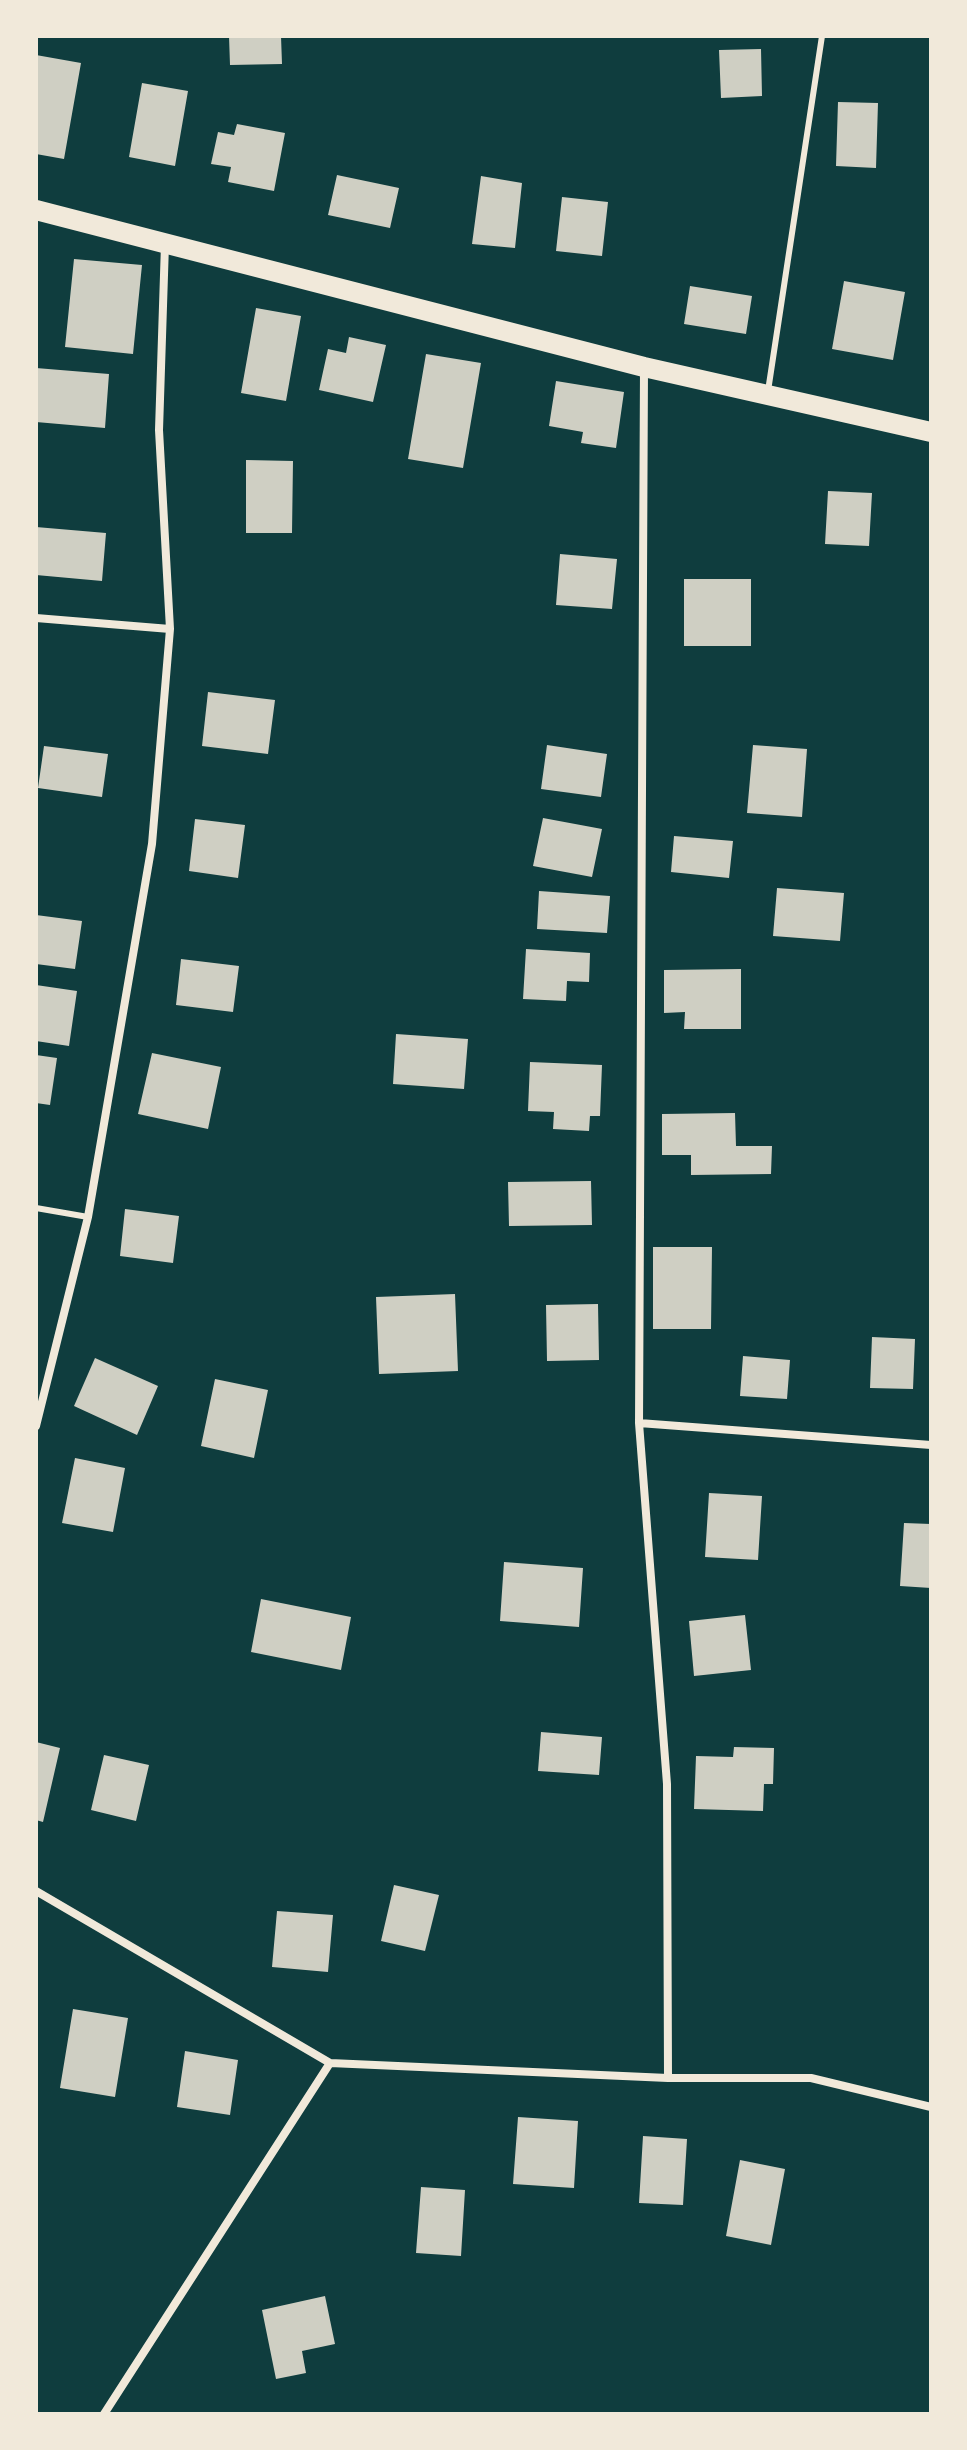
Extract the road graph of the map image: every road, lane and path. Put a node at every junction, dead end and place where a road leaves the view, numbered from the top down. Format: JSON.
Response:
{"nodes":[{"id":1,"x":822,"y":36,"type":"edge"},
{"id":2,"x":36,"y":210,"type":"edge"},
{"id":3,"x":165,"y":243,"type":"junction"},
{"id":4,"x":644,"y":367,"type":"junction"},
{"id":5,"x":768,"y":395,"type":"junction"},
{"id":6,"x":931,"y":432,"type":"edge"},
{"id":7,"x":36,"y":618,"type":"edge"},
{"id":8,"x":170,"y":629,"type":"junction"},
{"id":9,"x":36,"y":1208,"type":"edge"},
{"id":10,"x":88,"y":1217,"type":"junction"},
{"id":11,"x":639,"y":1423,"type":"junction"},
{"id":12,"x":36,"y":1426,"type":"edge"},
{"id":13,"x":931,"y":1445,"type":"edge"},
{"id":14,"x":36,"y":1891,"type":"edge"},
{"id":15,"x":330,"y":2063,"type":"junction"},
{"id":16,"x":668,"y":2078,"type":"junction"},
{"id":17,"x":931,"y":2107,"type":"edge"},
{"id":18,"x":104,"y":2414,"type":"edge"}],
"edges":[{"from":1,"to":5,"type":"lane"},
{"from":2,"to":3,"type":"main road"},
{"from":3,"to":4,"type":"main road"},
{"from":3,"to":8,"type":"street"},
{"from":4,"to":5,"type":"main road"},
{"from":4,"to":11,"type":"street"},
{"from":5,"to":6,"type":"main road"},
{"from":7,"to":8,"type":"street"},
{"from":8,"to":10,"type":"street"},
{"from":9,"to":10,"type":"lane"},
{"from":10,"to":12,"type":"street"},
{"from":11,"to":13,"type":"street"},
{"from":11,"to":16,"type":"street"},
{"from":14,"to":15,"type":"street"},
{"from":15,"to":16,"type":"street"},
{"from":15,"to":18,"type":"street"},
{"from":16,"to":17,"type":"street"}]}
